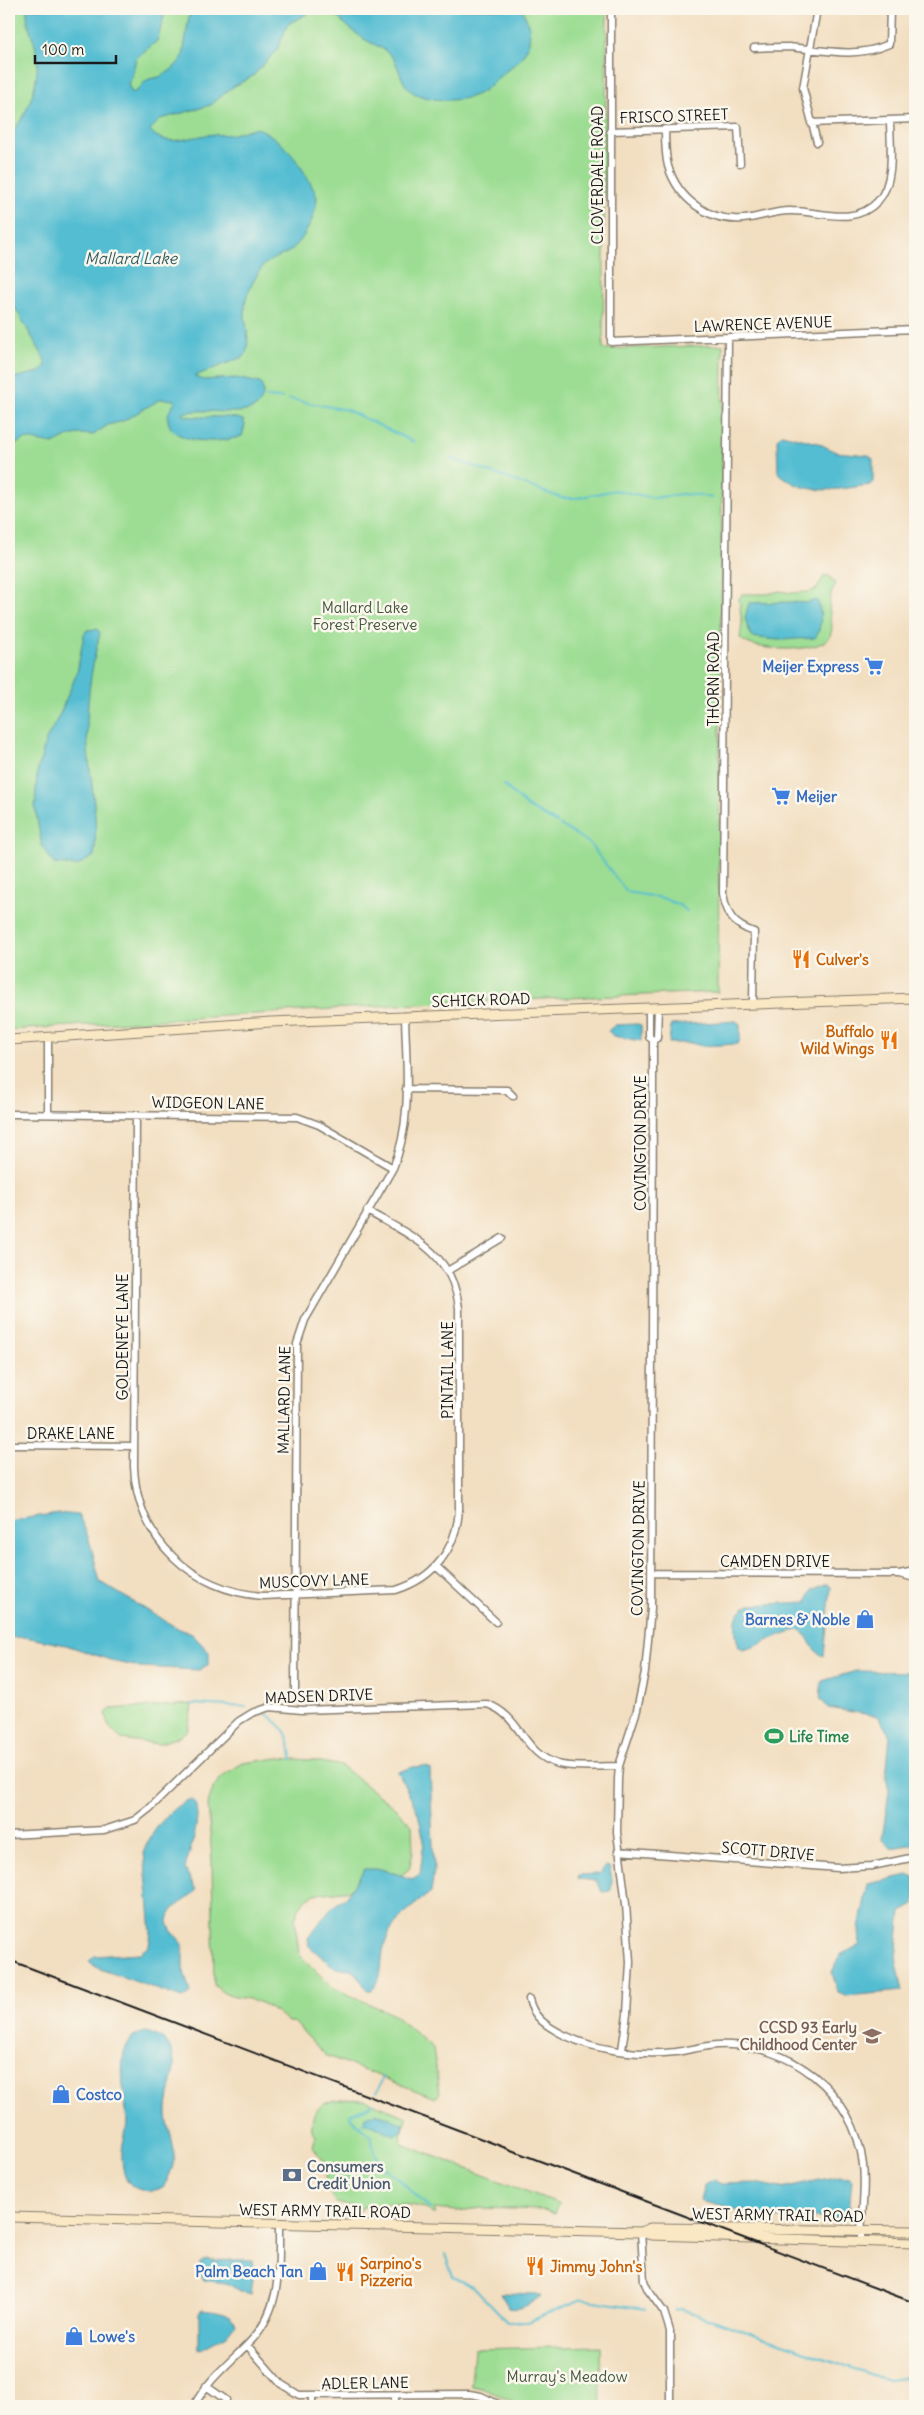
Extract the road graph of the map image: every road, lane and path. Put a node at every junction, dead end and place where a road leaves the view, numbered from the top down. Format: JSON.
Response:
{"nodes":[{"id":1,"x":611,"y":9,"type":"edge"},
{"id":2,"x":817,"y":9,"type":"edge"},
{"id":3,"x":890,"y":9,"type":"edge"},
{"id":4,"x":754,"y":48,"type":"dead end"},
{"id":5,"x":809,"y":50,"type":"junction"},
{"id":6,"x":915,"y":119,"type":"edge"},
{"id":7,"x":890,"y":120,"type":"junction"},
{"id":8,"x":811,"y":123,"type":"junction"},
{"id":9,"x":665,"y":129,"type":"junction"},
{"id":10,"x":610,"y":131,"type":"junction"},
{"id":11,"x":818,"y":142,"type":"dead end"},
{"id":12,"x":740,"y":163,"type":"dead end"},
{"id":13,"x":915,"y":330,"type":"edge"},
{"id":14,"x":728,"y":338,"type":"junction"},
{"id":15,"x":611,"y":342,"type":"joint"},
{"id":16,"x":915,"y":998,"type":"edge"},
{"id":17,"x":753,"y":1004,"type":"junction"},
{"id":18,"x":653,"y":1008,"type":"junction"},
{"id":19,"x":405,"y":1016,"type":"junction"},
{"id":20,"x":48,"y":1037,"type":"junction"},
{"id":21,"x":9,"y":1040,"type":"edge"},
{"id":22,"x":406,"y":1089,"type":"junction"},
{"id":23,"x":513,"y":1096,"type":"dead end"},
{"id":24,"x":9,"y":1114,"type":"edge"},
{"id":25,"x":48,"y":1114,"type":"junction"},
{"id":26,"x":136,"y":1115,"type":"junction"},
{"id":27,"x":393,"y":1168,"type":"junction"},
{"id":28,"x":367,"y":1211,"type":"junction"},
{"id":29,"x":502,"y":1238,"type":"dead end"},
{"id":30,"x":448,"y":1270,"type":"junction"},
{"id":31,"x":9,"y":1445,"type":"edge"},
{"id":32,"x":134,"y":1446,"type":"junction"},
{"id":33,"x":167,"y":1552,"type":"joint"},
{"id":34,"x":437,"y":1567,"type":"junction"},
{"id":35,"x":915,"y":1571,"type":"edge"},
{"id":36,"x":652,"y":1573,"type":"junction"},
{"id":37,"x":899,"y":1574,"type":"junction"},
{"id":38,"x":915,"y":1578,"type":"edge"},
{"id":39,"x":296,"y":1595,"type":"junction"},
{"id":40,"x":496,"y":1622,"type":"dead end"},
{"id":41,"x":295,"y":1691,"type":"dead end"},
{"id":42,"x":619,"y":1766,"type":"junction"},
{"id":43,"x":9,"y":1835,"type":"edge"},
{"id":44,"x":618,"y":1851,"type":"junction"},
{"id":45,"x":915,"y":1858,"type":"edge"},
{"id":46,"x":529,"y":1999,"type":"dead end"},
{"id":47,"x":622,"y":2050,"type":"junction"},
{"id":48,"x":9,"y":2217,"type":"edge"},
{"id":49,"x":279,"y":2223,"type":"junction"},
{"id":50,"x":861,"y":2230,"type":"junction"},
{"id":51,"x":915,"y":2231,"type":"edge"},
{"id":52,"x":641,"y":2232,"type":"junction"},
{"id":53,"x":861,"y":2241,"type":"junction"},
{"id":54,"x":915,"y":2243,"type":"edge"},
{"id":55,"x":247,"y":2345,"type":"junction"},
{"id":56,"x":206,"y":2386,"type":"junction"},
{"id":57,"x":396,"y":2395,"type":"junction"},
{"id":58,"x":312,"y":2397,"type":"junction"},
{"id":59,"x":226,"y":2400,"type":"dead end"},
{"id":60,"x":194,"y":2406,"type":"edge"},
{"id":61,"x":312,"y":2406,"type":"edge"},
{"id":62,"x":396,"y":2406,"type":"edge"},
{"id":63,"x":499,"y":2406,"type":"edge"},
{"id":64,"x":670,"y":2406,"type":"edge"}],
"edges":[{"from":1,"to":10,"type":"street","name":"CLOVERDALE ROAD"},
{"from":2,"to":5,"type":"street"},
{"from":3,"to":5,"type":"street"},
{"from":4,"to":5,"type":"street"},
{"from":5,"to":8,"type":"street"},
{"from":6,"to":7,"type":"street"},
{"from":7,"to":8,"type":"street"},
{"from":7,"to":9,"type":"street"},
{"from":8,"to":11,"type":"street"},
{"from":9,"to":10,"type":"street","name":"FRISCO STREET"},
{"from":9,"to":12,"type":"street","name":"FRISCO STREET"},
{"from":10,"to":15,"type":"street","name":"CLOVERDALE ROAD"},
{"from":13,"to":14,"type":"street","name":"LAWRENCE AVENUE"},
{"from":14,"to":15,"type":"street","name":"LAWRENCE AVENUE"},
{"from":14,"to":17,"type":"street","name":"THORN ROAD"},
{"from":16,"to":17,"type":"main road","name":"SCHICK ROAD"},
{"from":17,"to":18,"type":"main road","name":"SCHICK ROAD"},
{"from":18,"to":19,"type":"main road","name":"SCHICK ROAD"},
{"from":18,"to":36,"type":"street","name":"COVINGTON DRIVE"},
{"from":19,"to":20,"type":"main road","name":"SCHICK ROAD"},
{"from":19,"to":22,"type":"street","name":"MALLARD LANE"},
{"from":20,"to":21,"type":"main road","name":"SCHICK ROAD"},
{"from":20,"to":25,"type":"street"},
{"from":22,"to":23,"type":"street"},
{"from":22,"to":27,"type":"street","name":"MALLARD LANE"},
{"from":24,"to":25,"type":"street","name":"WIDGEON LANE"},
{"from":25,"to":26,"type":"street","name":"WIDGEON LANE"},
{"from":26,"to":27,"type":"street","name":"WIDGEON LANE"},
{"from":26,"to":32,"type":"street","name":"GOLDENEYE LANE"},
{"from":27,"to":28,"type":"street","name":"MALLARD LANE"},
{"from":28,"to":30,"type":"street","name":"PINTAIL LANE"},
{"from":28,"to":39,"type":"street","name":"MALLARD LANE"},
{"from":29,"to":30,"type":"street"},
{"from":30,"to":34,"type":"street","name":"PINTAIL LANE"},
{"from":31,"to":32,"type":"street","name":"DRAKE LANE"},
{"from":32,"to":33,"type":"street","name":"GOLDENEYE LANE"},
{"from":33,"to":39,"type":"street","name":"MUSCOVY LANE"},
{"from":34,"to":39,"type":"street","name":"MUSCOVY LANE"},
{"from":34,"to":40,"type":"street"},
{"from":35,"to":37,"type":"street","name":"CAMDEN DRIVE"},
{"from":36,"to":37,"type":"street","name":"CAMDEN DRIVE"},
{"from":36,"to":42,"type":"street","name":"COVINGTON DRIVE"},
{"from":37,"to":38,"type":"street","name":"CAMDEN DRIVE"},
{"from":39,"to":41,"type":"street","name":"MALLARD LANE"},
{"from":42,"to":43,"type":"street","name":"MADSEN DRIVE"},
{"from":42,"to":44,"type":"street","name":"COVINGTON DRIVE"},
{"from":44,"to":45,"type":"street","name":"SCOTT DRIVE"},
{"from":44,"to":47,"type":"street","name":"COVINGTON DRIVE"},
{"from":46,"to":47,"type":"street"},
{"from":47,"to":50,"type":"street"},
{"from":48,"to":49,"type":"main road","name":"WEST ARMY TRAIL ROAD"},
{"from":49,"to":52,"type":"main road","name":"WEST ARMY TRAIL ROAD"},
{"from":49,"to":55,"type":"street"},
{"from":50,"to":51,"type":"main road","name":"WEST ARMY TRAIL ROAD"},
{"from":50,"to":52,"type":"main road","name":"WEST ARMY TRAIL ROAD"},
{"from":50,"to":53,"type":"street"},
{"from":52,"to":53,"type":"main road","name":"WEST ARMY TRAIL ROAD"},
{"from":52,"to":64,"type":"street"},
{"from":53,"to":54,"type":"main road","name":"WEST ARMY TRAIL ROAD"},
{"from":55,"to":56,"type":"street"},
{"from":55,"to":58,"type":"street","name":"ADLER LANE"},
{"from":56,"to":59,"type":"street"},
{"from":56,"to":60,"type":"street"},
{"from":57,"to":58,"type":"street","name":"ADLER LANE"},
{"from":57,"to":62,"type":"street"},
{"from":57,"to":63,"type":"street","name":"ADLER LANE"},
{"from":58,"to":61,"type":"street"}]}
